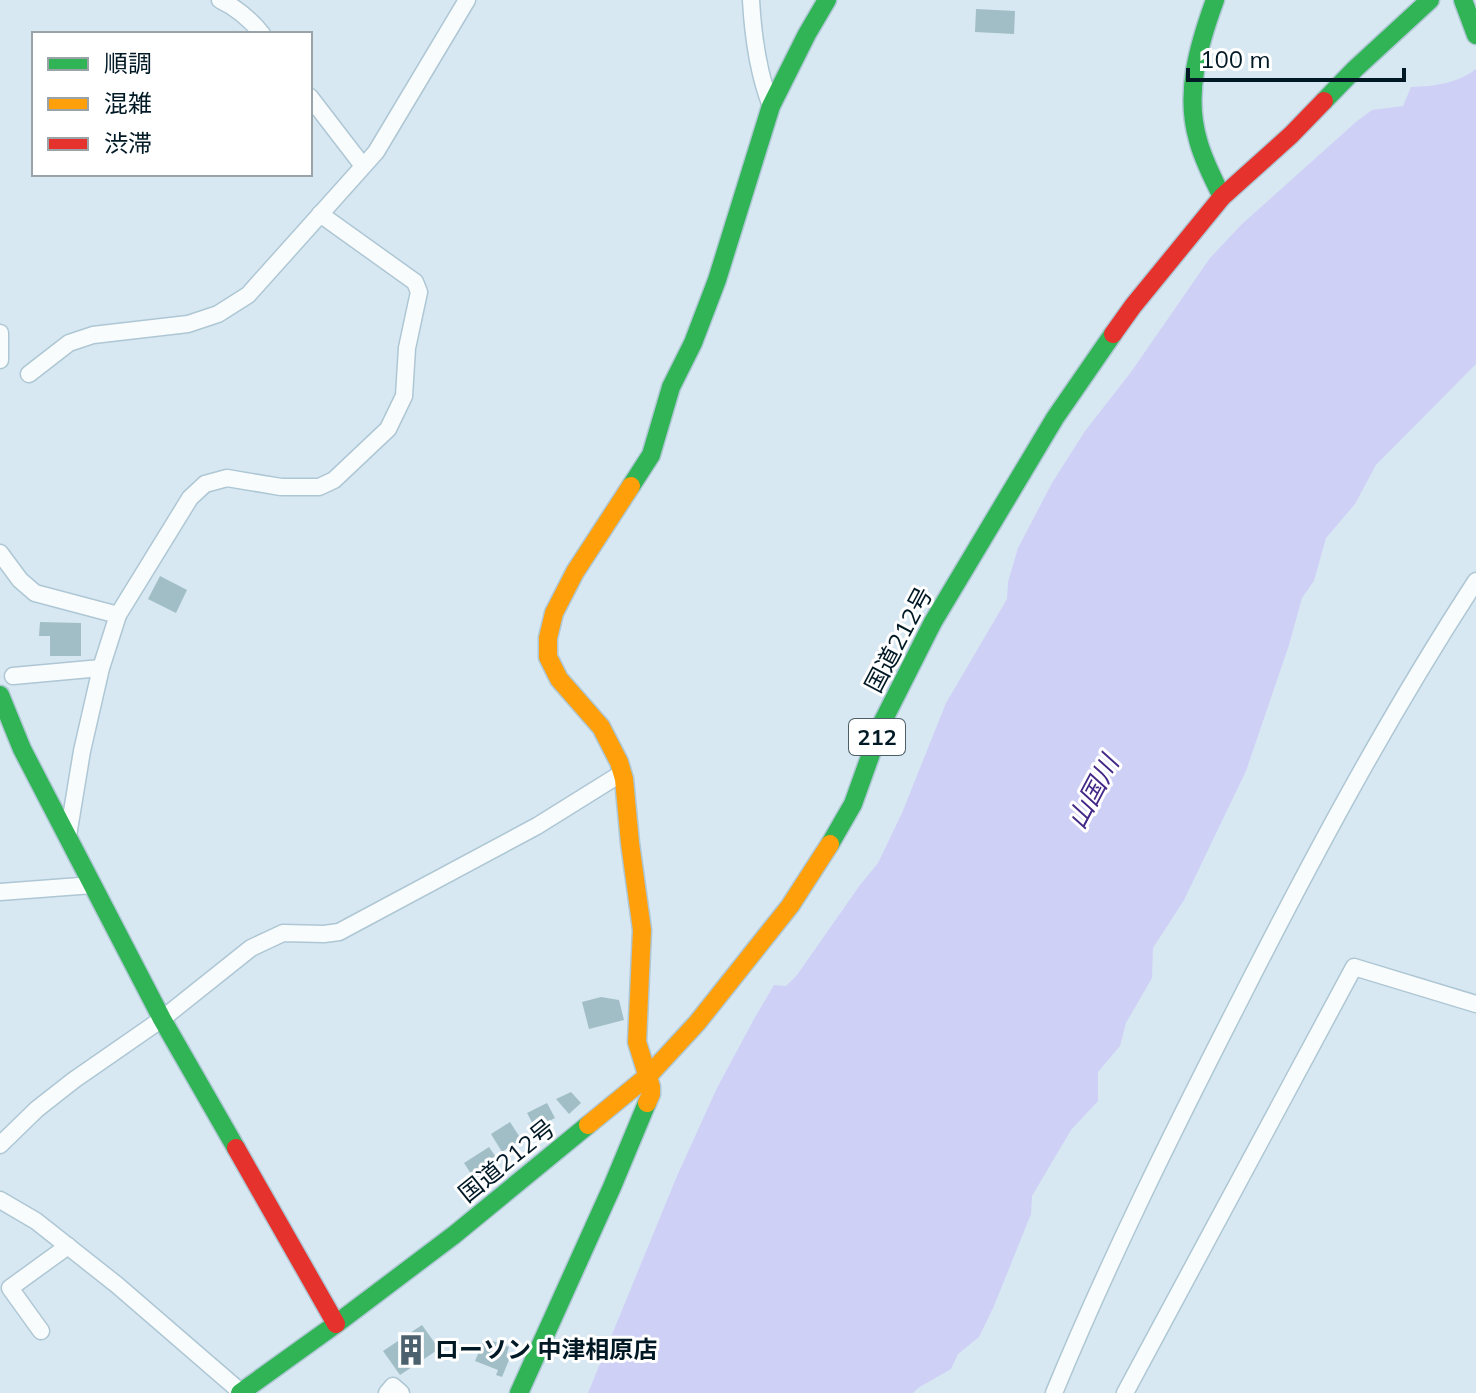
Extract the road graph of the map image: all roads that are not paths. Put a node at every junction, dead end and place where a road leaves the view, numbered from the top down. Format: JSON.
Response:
{"nodes":[{"id":1,"x":220,"y":0,"type":"edge"},
{"id":2,"x":467,"y":0,"type":"edge"},
{"id":3,"x":751,"y":0,"type":"edge"},
{"id":4,"x":827,"y":0,"type":"edge"},
{"id":5,"x":1215,"y":0,"type":"edge"},
{"id":6,"x":1430,"y":0,"type":"edge"},
{"id":7,"x":1463,"y":0,"type":"edge"},
{"id":8,"x":260,"y":32,"type":"edge"},
{"id":9,"x":1476,"y":35,"type":"edge"},
{"id":10,"x":312,"y":100,"type":"edge"},
{"id":11,"x":771,"y":106,"type":"junction"},
{"id":12,"x":363,"y":166,"type":"junction"},
{"id":13,"x":1222,"y":197,"type":"junction"},
{"id":14,"x":320,"y":214,"type":"junction"},
{"id":15,"x":0,"y":333,"type":"edge"},
{"id":16,"x":0,"y":360,"type":"edge"},
{"id":17,"x":29,"y":374,"type":"dead end"},
{"id":18,"x":0,"y":553,"type":"edge"},
{"id":19,"x":1476,"y":581,"type":"edge"},
{"id":20,"x":118,"y":615,"type":"junction"},
{"id":21,"x":101,"y":668,"type":"junction"},
{"id":22,"x":13,"y":676,"type":"dead end"},
{"id":23,"x":0,"y":695,"type":"edge"},
{"id":24,"x":622,"y":773,"type":"junction"},
{"id":25,"x":68,"y":836,"type":"junction"},
{"id":26,"x":93,"y":885,"type":"junction"},
{"id":27,"x":0,"y":892,"type":"edge"},
{"id":28,"x":1476,"y":1004,"type":"edge"},
{"id":29,"x":162,"y":1019,"type":"junction"},
{"id":30,"x":649,"y":1075,"type":"junction"},
{"id":31,"x":0,"y":1145,"type":"edge"},
{"id":32,"x":0,"y":1200,"type":"edge"},
{"id":33,"x":68,"y":1246,"type":"junction"},
{"id":34,"x":5,"y":1290,"type":"edge"},
{"id":35,"x":336,"y":1324,"type":"junction"},
{"id":36,"x":41,"y":1331,"type":"dead end"},
{"id":37,"x":241,"y":1393,"type":"edge"},
{"id":38,"x":387,"y":1393,"type":"edge"},
{"id":39,"x":401,"y":1393,"type":"edge"},
{"id":40,"x":519,"y":1393,"type":"edge"},
{"id":41,"x":1054,"y":1393,"type":"edge"},
{"id":42,"x":1125,"y":1393,"type":"edge"}],
"edges":[{"from":1,"to":8,"type":"street"},
{"from":2,"to":12,"type":"street"},
{"from":3,"to":11,"type":"street"},
{"from":4,"to":11,"type":"main road"},
{"from":5,"to":13,"type":"main road"},
{"from":6,"to":13,"type":"main road","name":"国道212号","number":"212"},
{"from":7,"to":9,"type":"main road"},
{"from":10,"to":12,"type":"street"},
{"from":11,"to":24,"type":"main road"},
{"from":12,"to":14,"type":"street"},
{"from":13,"to":30,"type":"main road","name":"国道212号","number":"212"},
{"from":14,"to":17,"type":"street"},
{"from":14,"to":20,"type":"street"},
{"from":15,"to":16,"type":"street"},
{"from":18,"to":20,"type":"street"},
{"from":19,"to":41,"type":"street"},
{"from":20,"to":21,"type":"street"},
{"from":21,"to":22,"type":"street"},
{"from":21,"to":25,"type":"street"},
{"from":23,"to":25,"type":"main road"},
{"from":24,"to":29,"type":"street"},
{"from":24,"to":30,"type":"main road"},
{"from":25,"to":26,"type":"main road"},
{"from":26,"to":27,"type":"street"},
{"from":26,"to":29,"type":"main road"},
{"from":28,"to":42,"type":"street"},
{"from":29,"to":31,"type":"street"},
{"from":29,"to":35,"type":"main road"},
{"from":30,"to":35,"type":"main road","name":"国道212号","number":"212"},
{"from":30,"to":40,"type":"main road"},
{"from":32,"to":33,"type":"street"},
{"from":33,"to":34,"type":"street"},
{"from":33,"to":37,"type":"street"},
{"from":34,"to":36,"type":"street"},
{"from":35,"to":37,"type":"main road","name":"国道212号","number":"212"},
{"from":38,"to":39,"type":"street"}]}
